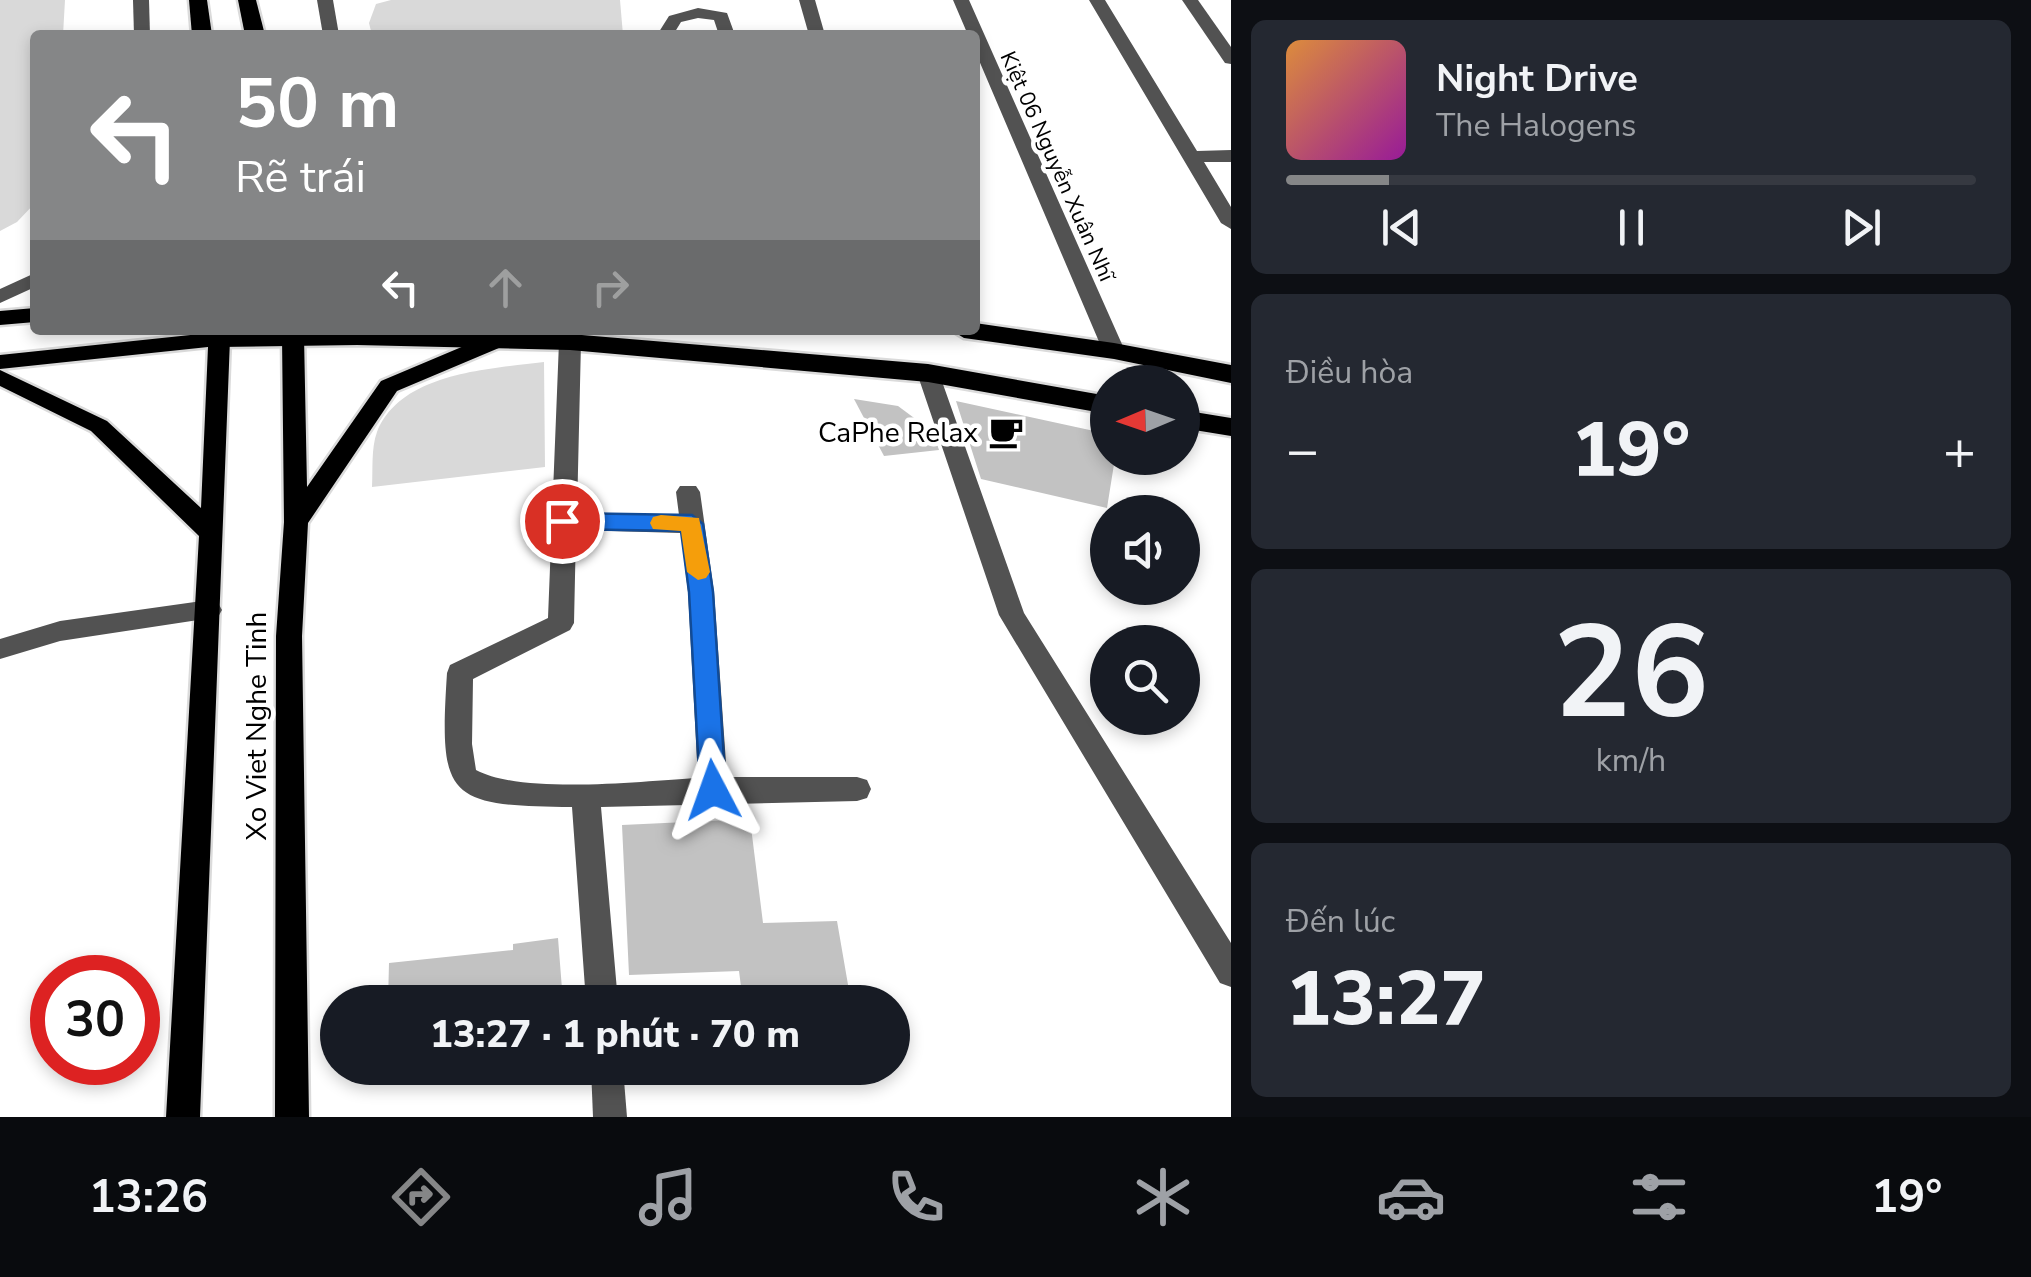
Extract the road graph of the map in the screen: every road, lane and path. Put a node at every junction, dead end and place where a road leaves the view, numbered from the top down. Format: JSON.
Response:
{"nodes":[{"id":1,"x":140,"y":0,"type":"edge"},
{"id":2,"x":198,"y":0,"type":"edge"},
{"id":3,"x":247,"y":0,"type":"edge"},
{"id":4,"x":325,"y":0,"type":"edge"},
{"id":5,"x":808,"y":0,"type":"edge"},
{"id":6,"x":961,"y":0,"type":"edge"},
{"id":7,"x":1097,"y":0,"type":"edge"},
{"id":8,"x":1190,"y":0,"type":"edge"},
{"id":9,"x":142,"y":30,"type":"edge"},
{"id":10,"x":201,"y":30,"type":"edge"},
{"id":11,"x":254,"y":30,"type":"edge"},
{"id":12,"x":330,"y":30,"type":"edge"},
{"id":13,"x":669,"y":30,"type":"edge"},
{"id":14,"x":725,"y":30,"type":"edge"},
{"id":15,"x":816,"y":30,"type":"edge"},
{"id":16,"x":974,"y":30,"type":"edge"},
{"id":17,"x":980,"y":44,"type":"edge"},
{"id":18,"x":1229,"y":52,"type":"edge"},
{"id":19,"x":1231,"y":156,"type":"edge"},
{"id":20,"x":1192,"y":157,"type":"junction"},
{"id":21,"x":1231,"y":223,"type":"edge"},
{"id":22,"x":30,"y":282,"type":"edge"},
{"id":23,"x":0,"y":298,"type":"edge"},
{"id":24,"x":30,"y":315,"type":"edge"},
{"id":25,"x":0,"y":318,"type":"edge"},
{"id":26,"x":980,"y":332,"type":"edge"},
{"id":27,"x":219,"y":335,"type":"edge"},
{"id":28,"x":292,"y":335,"type":"edge"},
{"id":29,"x":351,"y":335,"type":"edge"},
{"id":30,"x":498,"y":340,"type":"junction"},
{"id":31,"x":570,"y":342,"type":"junction"},
{"id":32,"x":1114,"y":351,"type":"junction"},
{"id":33,"x":0,"y":362,"type":"edge"},
{"id":34,"x":928,"y":374,"type":"junction"},
{"id":35,"x":1231,"y":374,"type":"edge"},
{"id":36,"x":0,"y":377,"type":"edge"},
{"id":37,"x":1090,"y":402,"type":"edge"},
{"id":38,"x":1200,"y":422,"type":"edge"},
{"id":39,"x":1231,"y":427,"type":"edge"},
{"id":40,"x":688,"y":492,"type":"dead end"},
{"id":41,"x":562,"y":521,"type":"junction"},
{"id":42,"x":296,"y":522,"type":"junction"},
{"id":43,"x":692,"y":524,"type":"junction"},
{"id":44,"x":210,"y":532,"type":"junction"},
{"id":45,"x":209,"y":610,"type":"junction"},
{"id":46,"x":0,"y":650,"type":"edge"},
{"id":47,"x":857,"y":789,"type":"dead end"},
{"id":48,"x":713,"y":790,"type":"junction"},
{"id":49,"x":586,"y":796,"type":"junction"},
{"id":50,"x":1231,"y":972,"type":"edge"},
{"id":51,"x":601,"y":985,"type":"edge"},
{"id":52,"x":607,"y":1085,"type":"edge"},
{"id":53,"x":183,"y":1117,"type":"edge"},
{"id":54,"x":292,"y":1117,"type":"edge"},
{"id":55,"x":610,"y":1117,"type":"edge"}],
"edges":[{"from":1,"to":9,"type":"street"},
{"from":2,"to":10,"type":"highway"},
{"from":3,"to":11,"type":"highway"},
{"from":4,"to":12,"type":"street"},
{"from":5,"to":15,"type":"street"},
{"from":6,"to":16,"type":"street","name":"Kiệt 06 Nguyễn Xuân Nhĩ"},
{"from":7,"to":20,"type":"street"},
{"from":8,"to":18,"type":"street"},
{"from":13,"to":14,"type":"street"},
{"from":17,"to":32,"type":"street","name":"Kiệt 06 Nguyễn Xuân Nhĩ"},
{"from":19,"to":20,"type":"street"},
{"from":20,"to":21,"type":"street"},
{"from":22,"to":23,"type":"street"},
{"from":24,"to":25,"type":"main road"},
{"from":26,"to":32,"type":"highway"},
{"from":27,"to":33,"type":"main road"},
{"from":27,"to":44,"type":"main road","name":"Xo Viet Nghe Tinh"},
{"from":28,"to":42,"type":"main road","name":"Xo Viet Nghe Tinh"},
{"from":29,"to":30,"type":"highway"},
{"from":30,"to":31,"type":"highway"},
{"from":30,"to":42,"type":"main road"},
{"from":31,"to":34,"type":"highway"},
{"from":31,"to":41,"type":"street"},
{"from":32,"to":35,"type":"highway"},
{"from":34,"to":37,"type":"highway"},
{"from":34,"to":50,"type":"street"},
{"from":36,"to":44,"type":"main road"},
{"from":38,"to":39,"type":"highway"},
{"from":40,"to":43,"type":"street"},
{"from":41,"to":43,"type":"street"},
{"from":41,"to":49,"type":"street"},
{"from":42,"to":54,"type":"main road","name":"Xo Viet Nghe Tinh"},
{"from":43,"to":48,"type":"street"},
{"from":44,"to":45,"type":"main road","name":"Xo Viet Nghe Tinh"},
{"from":45,"to":46,"type":"street"},
{"from":45,"to":53,"type":"main road","name":"Xo Viet Nghe Tinh"},
{"from":47,"to":48,"type":"street"},
{"from":48,"to":49,"type":"street"},
{"from":49,"to":51,"type":"street"},
{"from":52,"to":55,"type":"street"}]}
